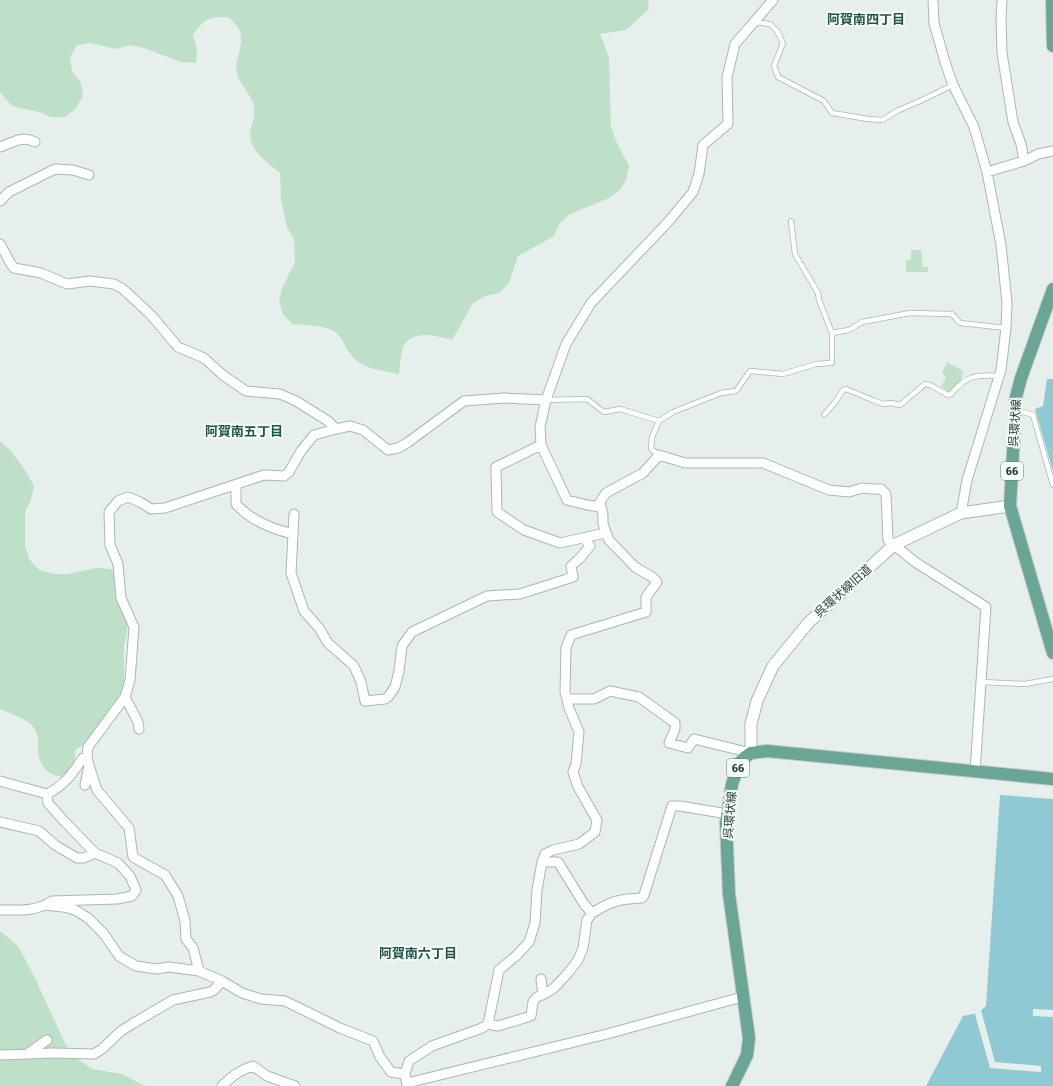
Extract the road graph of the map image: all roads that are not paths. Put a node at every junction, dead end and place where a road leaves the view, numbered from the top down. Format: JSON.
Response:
{"nodes":[{"id":1,"x":773,"y":0,"type":"edge"},
{"id":2,"x":933,"y":0,"type":"edge"},
{"id":3,"x":1002,"y":0,"type":"edge"},
{"id":4,"x":1052,"y":0,"type":"edge"},
{"id":5,"x":755,"y":22,"type":"junction"},
{"id":6,"x":1053,"y":46,"type":"edge"},
{"id":7,"x":953,"y":85,"type":"junction"},
{"id":8,"x":35,"y":142,"type":"dead end"},
{"id":9,"x":0,"y":147,"type":"edge"},
{"id":10,"x":1053,"y":151,"type":"edge"},
{"id":11,"x":1024,"y":161,"type":"junction"},
{"id":12,"x":987,"y":172,"type":"junction"},
{"id":13,"x":89,"y":175,"type":"dead end"},
{"id":14,"x":0,"y":201,"type":"edge"},
{"id":15,"x":791,"y":221,"type":"dead end"},
{"id":16,"x":0,"y":244,"type":"edge"},
{"id":17,"x":1053,"y":289,"type":"edge"},
{"id":18,"x":1006,"y":328,"type":"junction"},
{"id":19,"x":832,"y":333,"type":"junction"},
{"id":20,"x":999,"y":376,"type":"junction"},
{"id":21,"x":546,"y":400,"type":"junction"},
{"id":22,"x":1015,"y":409,"type":"junction"},
{"id":23,"x":824,"y":415,"type":"dead end"},
{"id":24,"x":659,"y":421,"type":"junction"},
{"id":25,"x":336,"y":429,"type":"junction"},
{"id":26,"x":542,"y":445,"type":"junction"},
{"id":27,"x":659,"y":455,"type":"junction"},
{"id":28,"x":1053,"y":485,"type":"edge"},
{"id":29,"x":236,"y":486,"type":"junction"},
{"id":30,"x":1010,"y":506,"type":"junction"},
{"id":31,"x":601,"y":507,"type":"junction"},
{"id":32,"x":961,"y":513,"type":"junction"},
{"id":33,"x":294,"y":514,"type":"dead end"},
{"id":34,"x":605,"y":533,"type":"junction"},
{"id":35,"x":293,"y":534,"type":"junction"},
{"id":36,"x":584,"y":538,"type":"junction"},
{"id":37,"x":894,"y":545,"type":"junction"},
{"id":38,"x":1053,"y":654,"type":"edge"},
{"id":39,"x":1053,"y":680,"type":"edge"},
{"id":40,"x":981,"y":682,"type":"junction"},
{"id":41,"x":125,"y":697,"type":"junction"},
{"id":42,"x":566,"y":699,"type":"junction"},
{"id":43,"x":139,"y":729,"type":"dead end"},
{"id":44,"x":751,"y":753,"type":"junction"},
{"id":45,"x":86,"y":756,"type":"junction"},
{"id":46,"x":89,"y":766,"type":"junction"},
{"id":47,"x":975,"y":772,"type":"junction"},
{"id":48,"x":1053,"y":779,"type":"edge"},
{"id":49,"x":0,"y":781,"type":"edge"},
{"id":50,"x":85,"y":785,"type":"dead end"},
{"id":51,"x":47,"y":794,"type":"junction"},
{"id":52,"x":728,"y":814,"type":"junction"},
{"id":53,"x":0,"y":822,"type":"edge"},
{"id":54,"x":95,"y":853,"type":"junction"},
{"id":55,"x":542,"y":862,"type":"junction"},
{"id":56,"x":45,"y":905,"type":"junction"},
{"id":57,"x":0,"y":910,"type":"edge"},
{"id":58,"x":592,"y":913,"type":"junction"},
{"id":59,"x":199,"y":971,"type":"junction"},
{"id":60,"x":541,"y":979,"type":"dead end"},
{"id":61,"x":222,"y":981,"type":"junction"},
{"id":62,"x":543,"y":995,"type":"junction"},
{"id":63,"x":742,"y":997,"type":"junction"},
{"id":64,"x":488,"y":1024,"type":"junction"},
{"id":65,"x":47,"y":1040,"type":"dead end"},
{"id":66,"x":27,"y":1054,"type":"junction"},
{"id":67,"x":1,"y":1055,"type":"edge"},
{"id":68,"x":405,"y":1074,"type":"junction"},
{"id":69,"x":407,"y":1085,"type":"edge"},
{"id":70,"x":222,"y":1086,"type":"edge"},
{"id":71,"x":295,"y":1086,"type":"edge"},
{"id":72,"x":732,"y":1086,"type":"edge"}],
"edges":[{"from":1,"to":5,"type":"street"},
{"from":2,"to":7,"type":"street"},
{"from":3,"to":11,"type":"street"},
{"from":4,"to":6,"type":"main road"},
{"from":5,"to":7,"type":"lane"},
{"from":5,"to":21,"type":"street"},
{"from":7,"to":12,"type":"street"},
{"from":8,"to":9,"type":"street"},
{"from":10,"to":11,"type":"street"},
{"from":11,"to":12,"type":"street"},
{"from":12,"to":18,"type":"street"},
{"from":13,"to":14,"type":"street"},
{"from":15,"to":19,"type":"lane"},
{"from":16,"to":25,"type":"street"},
{"from":17,"to":22,"type":"main road","name":"呉環状線","number":"66"},
{"from":18,"to":19,"type":"lane"},
{"from":18,"to":20,"type":"street"},
{"from":19,"to":24,"type":"lane"},
{"from":20,"to":23,"type":"lane"},
{"from":20,"to":32,"type":"street"},
{"from":21,"to":24,"type":"lane"},
{"from":21,"to":25,"type":"street"},
{"from":21,"to":26,"type":"street"},
{"from":22,"to":28,"type":"lane"},
{"from":22,"to":30,"type":"main road","name":"呉環状線","number":"66"},
{"from":24,"to":27,"type":"lane"},
{"from":25,"to":29,"type":"street"},
{"from":26,"to":31,"type":"street"},
{"from":26,"to":36,"type":"street"},
{"from":27,"to":31,"type":"street"},
{"from":27,"to":37,"type":"street"},
{"from":29,"to":35,"type":"street"},
{"from":29,"to":41,"type":"street"},
{"from":30,"to":32,"type":"street","name":"呉環状線旧道"},
{"from":30,"to":38,"type":"main road","name":"呉環状線","number":"66"},
{"from":31,"to":34,"type":"street"},
{"from":32,"to":37,"type":"street","name":"呉環状線旧道"},
{"from":33,"to":35,"type":"street"},
{"from":34,"to":36,"type":"street"},
{"from":34,"to":42,"type":"street"},
{"from":35,"to":36,"type":"street"},
{"from":37,"to":40,"type":"street"},
{"from":37,"to":44,"type":"street","name":"呉環状線旧道"},
{"from":39,"to":40,"type":"lane"},
{"from":40,"to":47,"type":"street"},
{"from":41,"to":43,"type":"street"},
{"from":41,"to":45,"type":"street"},
{"from":42,"to":44,"type":"street"},
{"from":42,"to":55,"type":"street"},
{"from":44,"to":47,"type":"main road","number":"66"},
{"from":44,"to":52,"type":"main road","name":"呉環状線","number":"66"},
{"from":45,"to":46,"type":"street"},
{"from":45,"to":51,"type":"street"},
{"from":46,"to":50,"type":"street"},
{"from":46,"to":59,"type":"street"},
{"from":47,"to":48,"type":"main road","number":"66"},
{"from":49,"to":51,"type":"street"},
{"from":51,"to":54,"type":"street"},
{"from":52,"to":58,"type":"street"},
{"from":52,"to":63,"type":"main road","name":"呉環状線","number":"66"},
{"from":53,"to":54,"type":"street"},
{"from":54,"to":56,"type":"street"},
{"from":55,"to":58,"type":"street"},
{"from":55,"to":64,"type":"street"},
{"from":56,"to":57,"type":"street"},
{"from":56,"to":59,"type":"street"},
{"from":58,"to":62,"type":"street"},
{"from":59,"to":61,"type":"street"},
{"from":60,"to":62,"type":"street"},
{"from":61,"to":66,"type":"street"},
{"from":61,"to":68,"type":"street"},
{"from":62,"to":64,"type":"street"},
{"from":63,"to":69,"type":"street"},
{"from":63,"to":72,"type":"main road","name":"呉環状線","number":"66"},
{"from":64,"to":68,"type":"street"},
{"from":65,"to":66,"type":"street"},
{"from":66,"to":67,"type":"street"},
{"from":68,"to":69,"type":"street"},
{"from":70,"to":71,"type":"street"}]}
